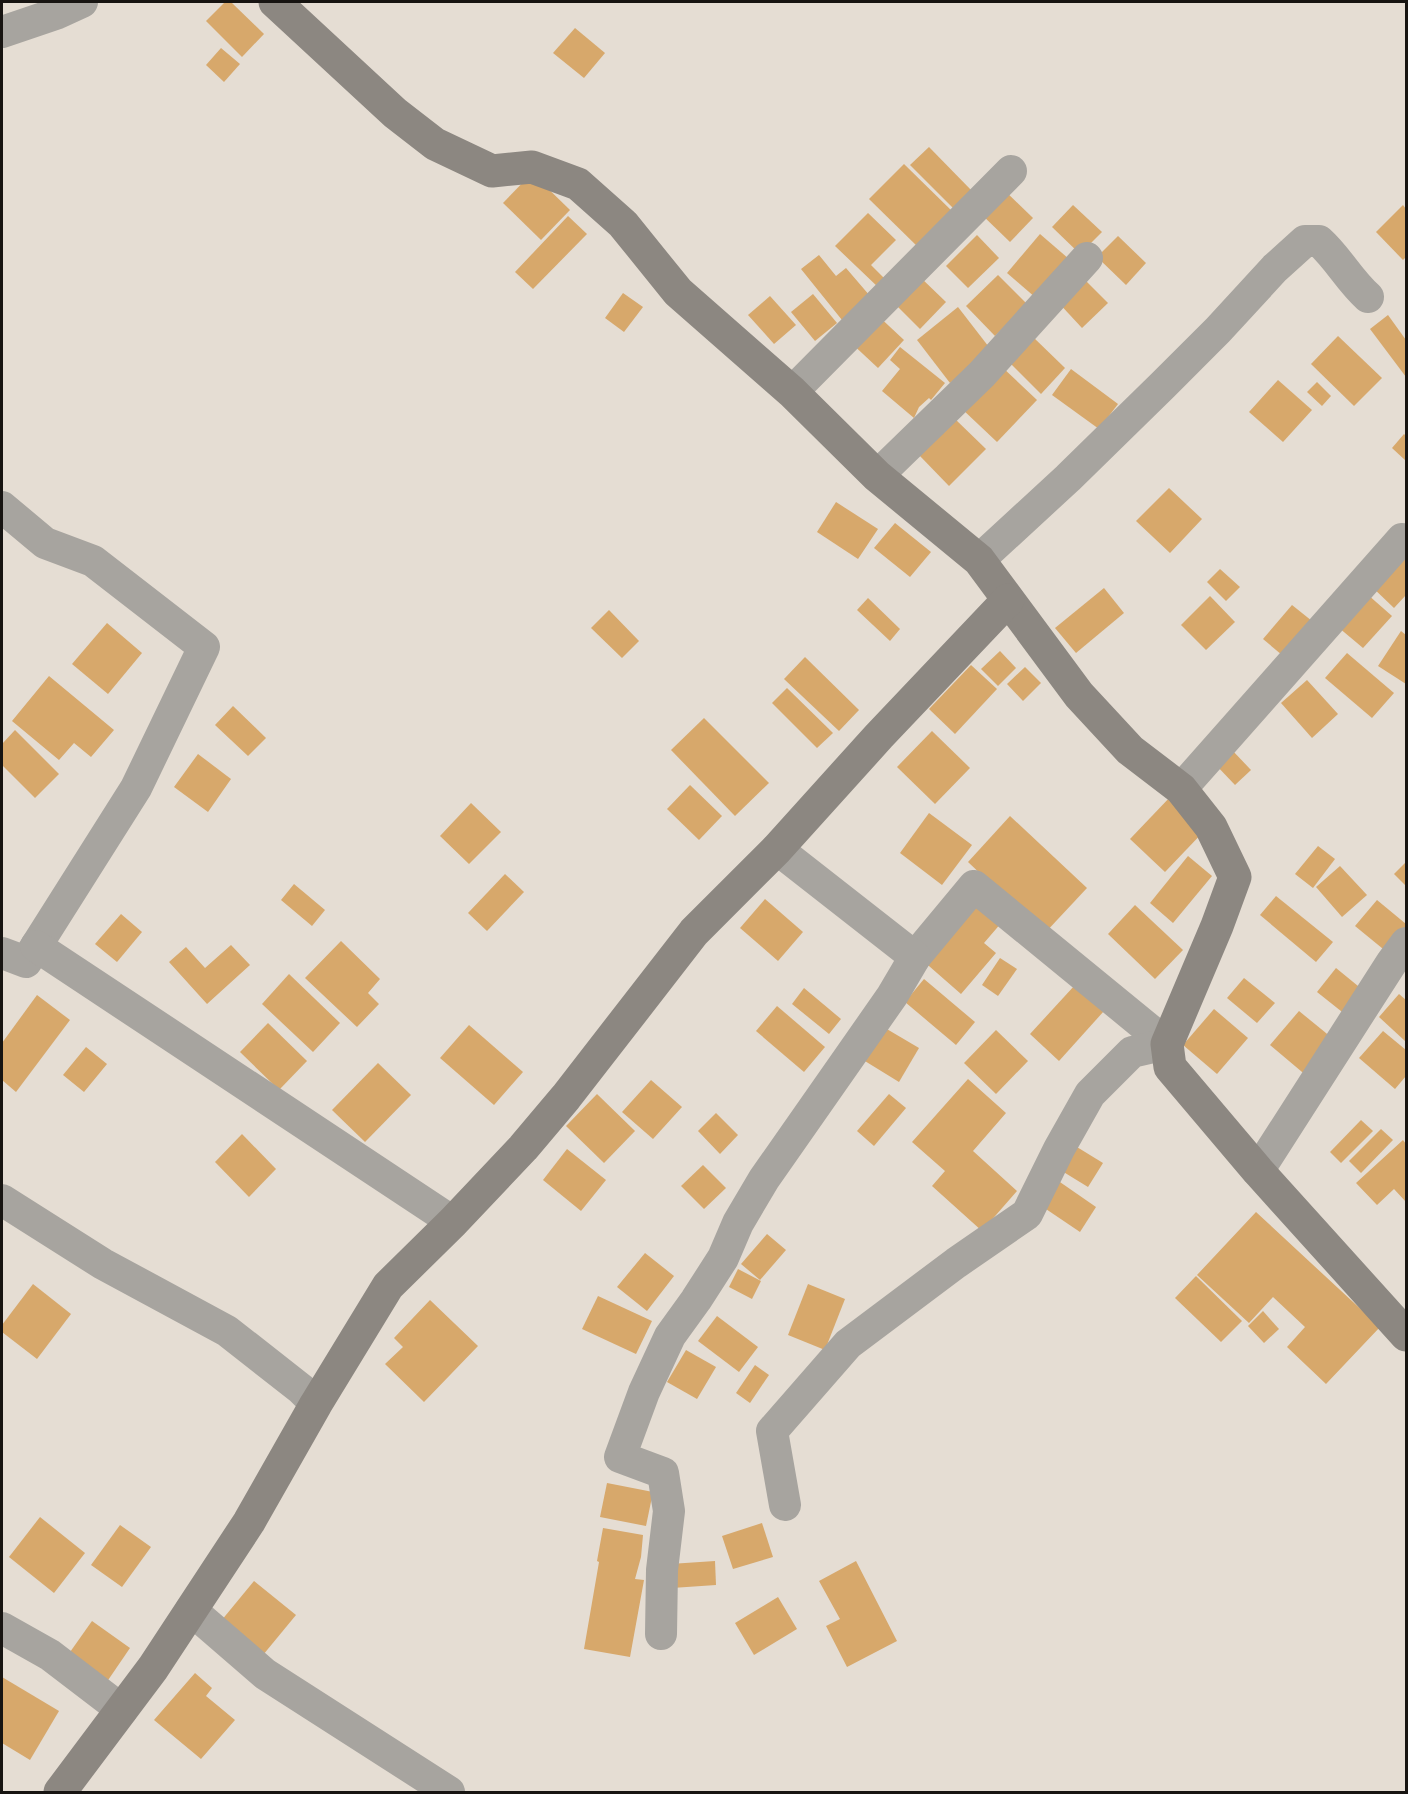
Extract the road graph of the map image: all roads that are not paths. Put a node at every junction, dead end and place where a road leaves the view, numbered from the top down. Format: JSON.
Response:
{"nodes":[{"id":1,"x":82,"y":2,"type":"edge"},
{"id":2,"x":275,"y":2,"type":"edge"},
{"id":3,"x":2,"y":32,"type":"edge"},
{"id":4,"x":1011,"y":171,"type":"dead end"},
{"id":5,"x":1087,"y":258,"type":"dead end"},
{"id":6,"x":1368,"y":297,"type":"dead end"},
{"id":7,"x":792,"y":392,"type":"junction"},
{"id":8,"x":877,"y":476,"type":"junction"},
{"id":9,"x":2,"y":507,"type":"edge"},
{"id":10,"x":1405,"y":538,"type":"edge"},
{"id":11,"x":980,"y":560,"type":"junction"},
{"id":12,"x":1008,"y":600,"type":"junction"},
{"id":13,"x":1181,"y":789,"type":"junction"},
{"id":14,"x":777,"y":849,"type":"junction"},
{"id":15,"x":1407,"y":944,"type":"edge"},
{"id":16,"x":36,"y":946,"type":"junction"},
{"id":17,"x":2,"y":953,"type":"edge"},
{"id":18,"x":915,"y":957,"type":"junction"},
{"id":19,"x":1167,"y":1044,"type":"junction"},
{"id":20,"x":1257,"y":1171,"type":"junction"},
{"id":21,"x":2,"y":1200,"type":"edge"},
{"id":22,"x":453,"y":1222,"type":"junction"},
{"id":23,"x":1407,"y":1335,"type":"edge"},
{"id":24,"x":316,"y":1404,"type":"junction"},
{"id":25,"x":785,"y":1505,"type":"dead end"},
{"id":26,"x":191,"y":1610,"type":"junction"},
{"id":27,"x":2,"y":1628,"type":"edge"},
{"id":28,"x":661,"y":1634,"type":"dead end"},
{"id":29,"x":122,"y":1710,"type":"junction"},
{"id":30,"x":60,"y":1792,"type":"edge"},
{"id":31,"x":449,"y":1792,"type":"edge"}],
"edges":[{"from":1,"to":3,"type":"street"},
{"from":2,"to":7,"type":"street"},
{"from":4,"to":7,"type":"street"},
{"from":5,"to":8,"type":"street"},
{"from":6,"to":11,"type":"street"},
{"from":7,"to":8,"type":"street"},
{"from":8,"to":11,"type":"street"},
{"from":9,"to":16,"type":"street"},
{"from":10,"to":13,"type":"street"},
{"from":11,"to":12,"type":"street"},
{"from":12,"to":13,"type":"street"},
{"from":12,"to":14,"type":"street"},
{"from":13,"to":19,"type":"street"},
{"from":14,"to":18,"type":"street"},
{"from":14,"to":22,"type":"street"},
{"from":15,"to":20,"type":"street"},
{"from":16,"to":17,"type":"street"},
{"from":16,"to":22,"type":"street"},
{"from":18,"to":19,"type":"street"},
{"from":18,"to":28,"type":"street"},
{"from":19,"to":20,"type":"street"},
{"from":19,"to":25,"type":"street"},
{"from":20,"to":23,"type":"street"},
{"from":21,"to":24,"type":"street"},
{"from":22,"to":24,"type":"street"},
{"from":24,"to":26,"type":"street"},
{"from":26,"to":29,"type":"street"},
{"from":26,"to":31,"type":"street"},
{"from":27,"to":29,"type":"street"},
{"from":29,"to":30,"type":"street"}]}
